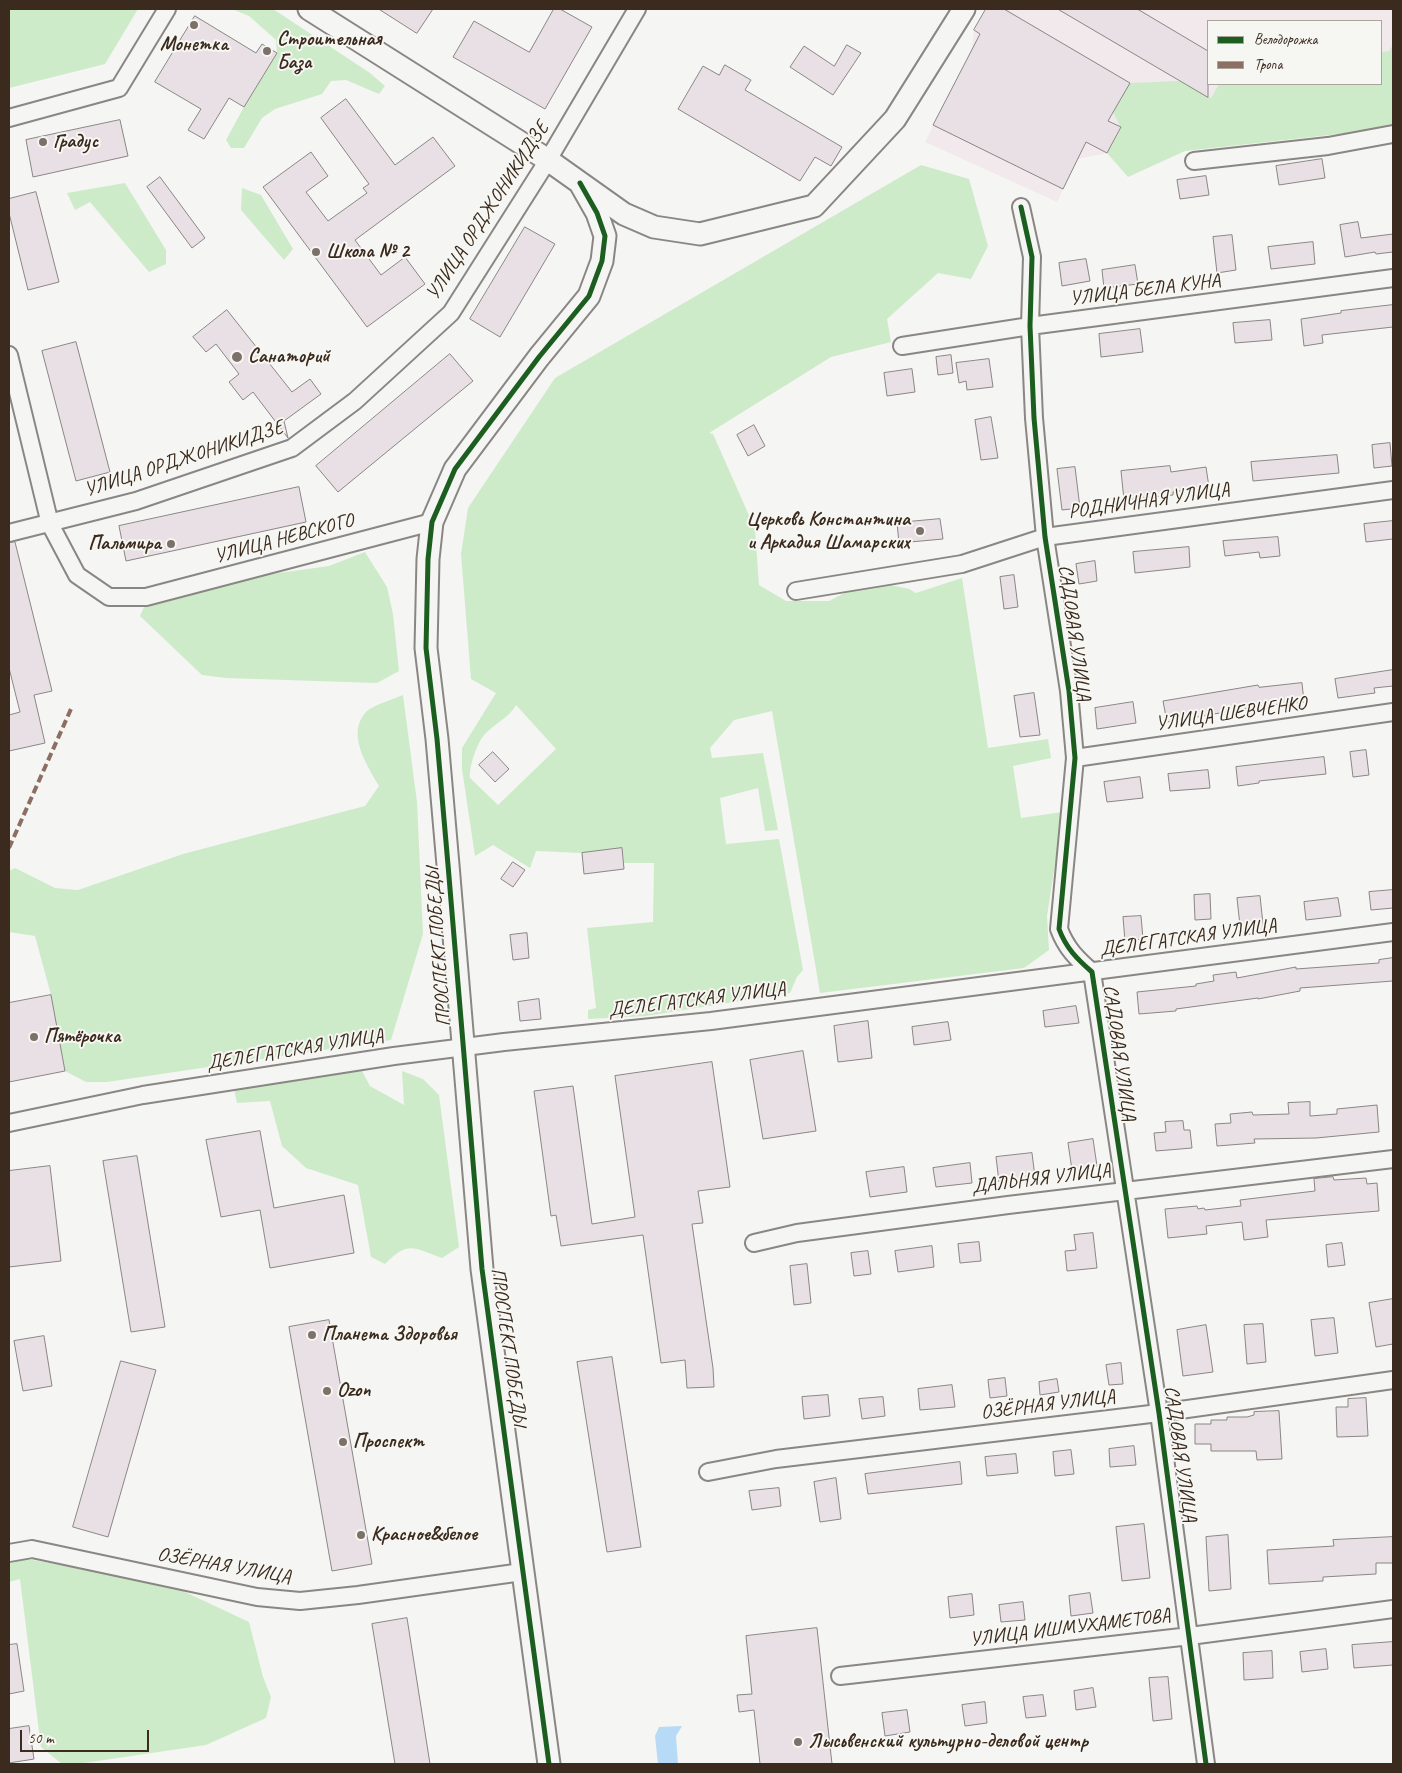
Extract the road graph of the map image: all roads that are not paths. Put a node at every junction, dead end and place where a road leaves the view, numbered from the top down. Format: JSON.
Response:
{"nodes":[{"id":1,"x":167,"y":9,"type":"edge"},
{"id":2,"x":309,"y":9,"type":"edge"},
{"id":3,"x":637,"y":9,"type":"edge"},
{"id":4,"x":964,"y":9,"type":"edge"},
{"id":5,"x":9,"y":118,"type":"edge"},
{"id":6,"x":1393,"y":134,"type":"edge"},
{"id":7,"x":548,"y":160,"type":"junction"},
{"id":8,"x":1194,"y":161,"type":"dead end"},
{"id":9,"x":580,"y":183,"type":"junction"},
{"id":10,"x":1021,"y":207,"type":"dead end"},
{"id":11,"x":1393,"y":278,"type":"edge"},
{"id":12,"x":1030,"y":326,"type":"junction"},
{"id":13,"x":902,"y":346,"type":"dead end"},
{"id":14,"x":9,"y":354,"type":"edge"},
{"id":15,"x":1393,"y":490,"type":"edge"},
{"id":16,"x":432,"y":522,"type":"junction"},
{"id":17,"x":50,"y":524,"type":"junction"},
{"id":18,"x":9,"y":533,"type":"edge"},
{"id":19,"x":1045,"y":537,"type":"junction"},
{"id":20,"x":796,"y":591,"type":"dead end"},
{"id":21,"x":1393,"y":712,"type":"edge"},
{"id":22,"x":1075,"y":758,"type":"junction"},
{"id":23,"x":1393,"y":932,"type":"edge"},
{"id":24,"x":1092,"y":972,"type":"junction"},
{"id":25,"x":462,"y":1048,"type":"junction"},
{"id":26,"x":9,"y":1123,"type":"edge"},
{"id":27,"x":1393,"y":1159,"type":"edge"},
{"id":28,"x":1124,"y":1190,"type":"junction"},
{"id":29,"x":754,"y":1243,"type":"dead end"},
{"id":30,"x":1393,"y":1380,"type":"edge"},
{"id":31,"x":1159,"y":1413,"type":"junction"},
{"id":32,"x":708,"y":1472,"type":"dead end"},
{"id":33,"x":9,"y":1553,"type":"edge"},
{"id":34,"x":522,"y":1572,"type":"junction"},
{"id":35,"x":1393,"y":1609,"type":"edge"},
{"id":36,"x":1190,"y":1636,"type":"junction"},
{"id":37,"x":840,"y":1676,"type":"dead end"},
{"id":38,"x":549,"y":1764,"type":"edge"},
{"id":39,"x":1206,"y":1764,"type":"edge"}],
"edges":[{"from":1,"to":5,"type":"street"},
{"from":2,"to":7,"type":"street"},
{"from":3,"to":7,"type":"street","name":"УЛИЦА ОРДЖОНИКИДЗЕ"},
{"from":4,"to":9,"type":"street"},
{"from":6,"to":8,"type":"street"},
{"from":7,"to":9,"type":"street"},
{"from":7,"to":17,"type":"street","name":"УЛИЦА ОРДЖОНИКИДЗЕ"},
{"from":9,"to":16,"type":"street","name":"ПРОСПЕКТ ПОБЕДЫ"},
{"from":10,"to":12,"type":"street","name":"САДОВАЯ УЛИЦА"},
{"from":11,"to":12,"type":"street","name":"УЛИЦА БЕЛА КУНА"},
{"from":12,"to":13,"type":"street","name":"УЛИЦА БЕЛА КУНА"},
{"from":12,"to":19,"type":"street","name":"САДОВАЯ УЛИЦА"},
{"from":14,"to":17,"type":"street","name":"УЛИЦА НЕВСКОГО"},
{"from":15,"to":19,"type":"street","name":"РОДНИЧНАЯ УЛИЦА"},
{"from":16,"to":17,"type":"street","name":"УЛИЦА НЕВСКОГО"},
{"from":16,"to":25,"type":"street","name":"ПРОСПЕКТ ПОБЕДЫ"},
{"from":17,"to":18,"type":"street","name":"УЛИЦА ОРДЖОНИКИДЗЕ"},
{"from":19,"to":20,"type":"street","name":"РОДНИЧНАЯ УЛИЦА"},
{"from":19,"to":22,"type":"street","name":"САДОВАЯ УЛИЦА"},
{"from":21,"to":22,"type":"street","name":"УЛИЦА ШЕВЧЕНКО"},
{"from":22,"to":24,"type":"street","name":"САДОВАЯ УЛИЦА"},
{"from":23,"to":24,"type":"street","name":"ДЕЛЕГАТСКАЯ УЛИЦА"},
{"from":24,"to":25,"type":"street","name":"ДЕЛЕГАТСКАЯ УЛИЦА"},
{"from":24,"to":28,"type":"street","name":"САДОВАЯ УЛИЦА"},
{"from":25,"to":26,"type":"street","name":"ДЕЛЕГАТСКАЯ УЛИЦА"},
{"from":25,"to":34,"type":"street","name":"ПРОСПЕКТ ПОБЕДЫ"},
{"from":27,"to":28,"type":"street","name":"ДАЛЬНЯЯ УЛИЦА"},
{"from":28,"to":29,"type":"street","name":"ДАЛЬНЯЯ УЛИЦА"},
{"from":28,"to":31,"type":"street","name":"САДОВАЯ УЛИЦА"},
{"from":30,"to":31,"type":"street","name":"ОЗЁРНАЯ УЛИЦА"},
{"from":31,"to":32,"type":"street","name":"ОЗЁРНАЯ УЛИЦА"},
{"from":31,"to":36,"type":"street","name":"САДОВАЯ УЛИЦА"},
{"from":33,"to":34,"type":"street","name":"ОЗЁРНАЯ УЛИЦА"},
{"from":34,"to":38,"type":"street","name":"ПРОСПЕКТ ПОБЕДЫ"},
{"from":35,"to":36,"type":"street","name":"УЛИЦА ИШМУХАМЕТОВА"},
{"from":36,"to":37,"type":"street","name":"УЛИЦА ИШМУХАМЕТОВА"},
{"from":36,"to":39,"type":"street","name":"САДОВАЯ УЛИЦА"}]}
